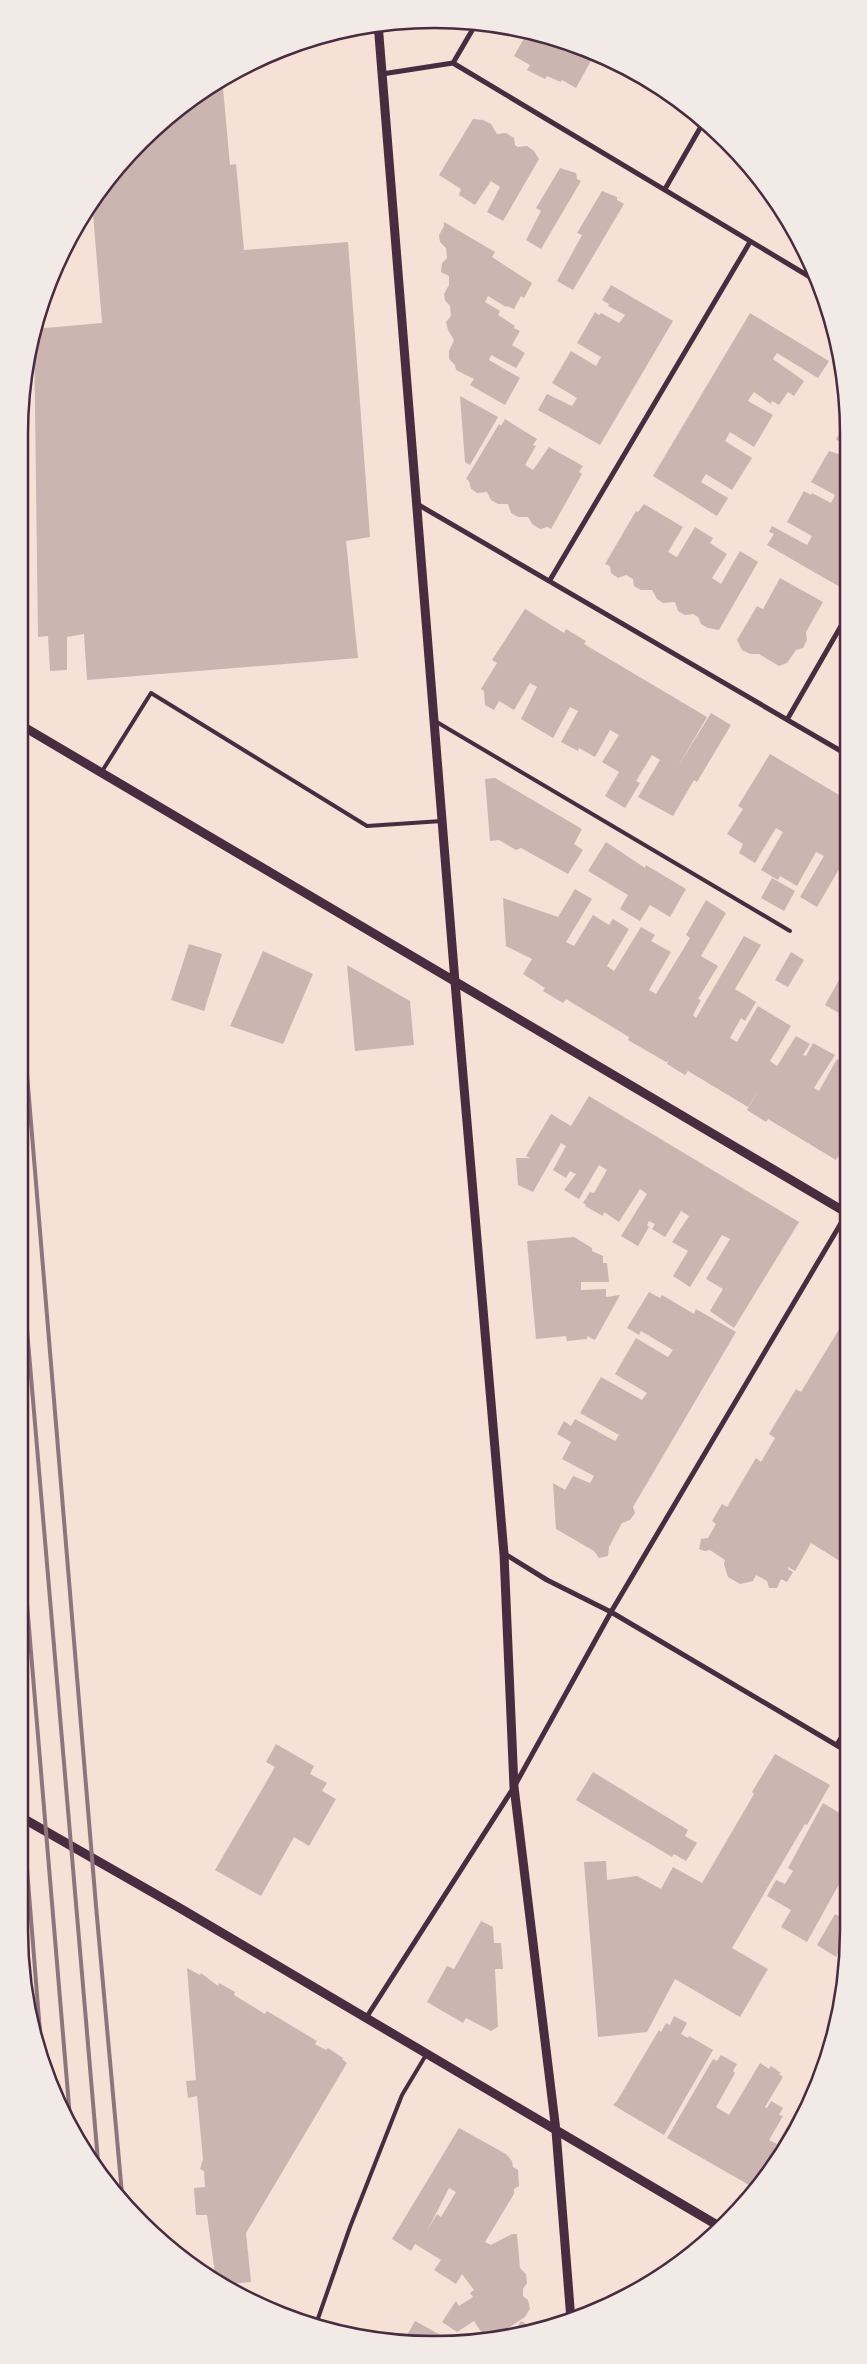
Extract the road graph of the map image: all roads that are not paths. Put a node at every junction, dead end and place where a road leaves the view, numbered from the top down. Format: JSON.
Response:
{"nodes":[{"id":1,"x":473,"y":29,"type":"edge"},
{"id":2,"x":379,"y":31,"type":"edge"},
{"id":3,"x":453,"y":63,"type":"junction"},
{"id":4,"x":382,"y":74,"type":"junction"},
{"id":5,"x":700,"y":127,"type":"edge"},
{"id":6,"x":665,"y":188,"type":"junction"},
{"id":7,"x":750,"y":242,"type":"junction"},
{"id":8,"x":808,"y":276,"type":"edge"},
{"id":9,"x":416,"y":504,"type":"junction"},
{"id":10,"x":550,"y":580,"type":"junction"},
{"id":11,"x":840,"y":628,"type":"edge"},
{"id":12,"x":788,"y":718,"type":"junction"},
{"id":13,"x":435,"y":721,"type":"junction"},
{"id":14,"x":28,"y":729,"type":"edge"},
{"id":15,"x":840,"y":750,"type":"edge"},
{"id":16,"x":101,"y":773,"type":"junction"},
{"id":17,"x":443,"y":820,"type":"junction"},
{"id":18,"x":790,"y":931,"type":"dead end"},
{"id":19,"x":455,"y":982,"type":"junction"},
{"id":20,"x":840,"y":1209,"type":"edge"},
{"id":21,"x":840,"y":1225,"type":"edge"},
{"id":22,"x":504,"y":1554,"type":"junction"},
{"id":23,"x":611,"y":1612,"type":"junction"},
{"id":24,"x":840,"y":1739,"type":"edge"},
{"id":25,"x":836,"y":1745,"type":"junction"},
{"id":26,"x":840,"y":1747,"type":"edge"},
{"id":27,"x":514,"y":1787,"type":"junction"},
{"id":28,"x":28,"y":1821,"type":"edge"},
{"id":29,"x":366,"y":2019,"type":"junction"},
{"id":30,"x":426,"y":2054,"type":"junction"},
{"id":31,"x":556,"y":2131,"type":"junction"},
{"id":32,"x":715,"y":2224,"type":"edge"},
{"id":33,"x":569,"y":2313,"type":"edge"},
{"id":34,"x":318,"y":2320,"type":"edge"}],
"edges":[{"from":1,"to":3,"type":"street"},
{"from":2,"to":4,"type":"street"},
{"from":3,"to":4,"type":"street"},
{"from":3,"to":6,"type":"street"},
{"from":4,"to":9,"type":"street"},
{"from":5,"to":6,"type":"street"},
{"from":6,"to":7,"type":"street"},
{"from":7,"to":8,"type":"street"},
{"from":7,"to":10,"type":"street"},
{"from":9,"to":10,"type":"street"},
{"from":9,"to":13,"type":"street"},
{"from":10,"to":12,"type":"street"},
{"from":11,"to":12,"type":"street"},
{"from":12,"to":15,"type":"street"},
{"from":13,"to":17,"type":"street"},
{"from":13,"to":18,"type":"lane"},
{"from":14,"to":16,"type":"street"},
{"from":16,"to":17,"type":"lane"},
{"from":16,"to":19,"type":"street"},
{"from":17,"to":19,"type":"street"},
{"from":19,"to":20,"type":"street"},
{"from":19,"to":22,"type":"street"},
{"from":21,"to":23,"type":"street"},
{"from":22,"to":23,"type":"street"},
{"from":22,"to":27,"type":"street"},
{"from":23,"to":25,"type":"street"},
{"from":23,"to":27,"type":"street"},
{"from":24,"to":25,"type":"lane"},
{"from":25,"to":26,"type":"street"},
{"from":27,"to":29,"type":"street"},
{"from":27,"to":31,"type":"street"},
{"from":28,"to":29,"type":"street"},
{"from":29,"to":30,"type":"street"},
{"from":30,"to":31,"type":"street"},
{"from":30,"to":34,"type":"lane"},
{"from":31,"to":32,"type":"street"},
{"from":31,"to":33,"type":"street"}]}
